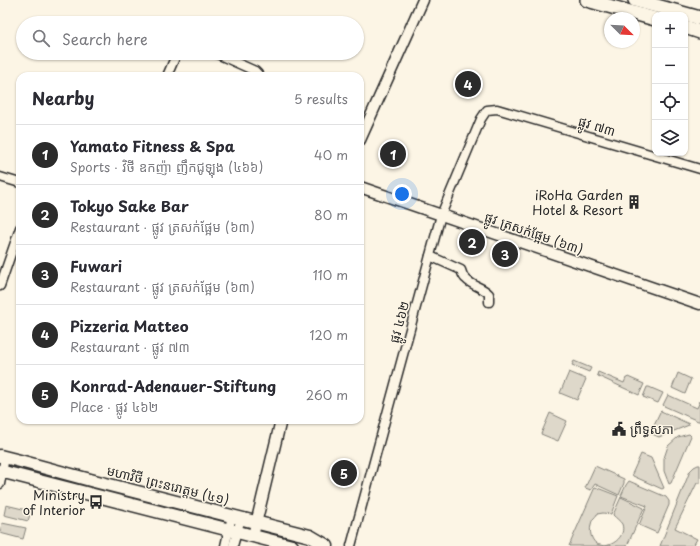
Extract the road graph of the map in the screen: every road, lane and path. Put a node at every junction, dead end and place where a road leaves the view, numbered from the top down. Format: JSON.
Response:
{"nodes":[{"id":1,"x":423,"y":0,"type":"edge"},
{"id":2,"x":587,"y":0,"type":"edge"},
{"id":3,"x":635,"y":0,"type":"edge"},
{"id":4,"x":651,"y":13,"type":"edge"},
{"id":5,"x":700,"y":18,"type":"edge"},
{"id":6,"x":688,"y":29,"type":"edge"},
{"id":7,"x":700,"y":32,"type":"edge"},
{"id":8,"x":174,"y":60,"type":"edge"},
{"id":9,"x":231,"y":60,"type":"edge"},
{"id":10,"x":168,"y":72,"type":"edge"},
{"id":11,"x":256,"y":72,"type":"edge"},
{"id":12,"x":487,"y":110,"type":"joint"},
{"id":13,"x":364,"y":131,"type":"edge"},
{"id":14,"x":700,"y":170,"type":"edge"},
{"id":15,"x":0,"y":177,"type":"edge"},
{"id":16,"x":16,"y":182,"type":"edge"},
{"id":17,"x":364,"y":188,"type":"edge"},
{"id":18,"x":441,"y":215,"type":"junction"},
{"id":19,"x":16,"y":240,"type":"edge"},
{"id":20,"x":430,"y":256,"type":"junction"},
{"id":21,"x":0,"y":286,"type":"edge"},
{"id":22,"x":489,"y":302,"type":"dead end"},
{"id":23,"x":700,"y":304,"type":"edge"},
{"id":24,"x":280,"y":424,"type":"edge"},
{"id":25,"x":3,"y":457,"type":"edge"},
{"id":26,"x":1,"y":471,"type":"edge"},
{"id":27,"x":0,"y":484,"type":"edge"},
{"id":28,"x":236,"y":517,"type":"junction"},
{"id":29,"x":256,"y":522,"type":"junction"},
{"id":30,"x":233,"y":530,"type":"junction"},
{"id":31,"x":253,"y":536,"type":"junction"},
{"id":32,"x":225,"y":546,"type":"edge"},
{"id":33,"x":233,"y":546,"type":"edge"},
{"id":34,"x":292,"y":546,"type":"edge"},
{"id":35,"x":328,"y":546,"type":"edge"},
{"id":36,"x":351,"y":546,"type":"edge"}],
"edges":[{"from":1,"to":13,"type":"street"},
{"from":2,"to":4,"type":"highway"},
{"from":3,"to":4,"type":"highway"},
{"from":4,"to":5,"type":"highway"},
{"from":6,"to":7,"type":"highway"},
{"from":8,"to":10,"type":"street"},
{"from":9,"to":11,"type":"street"},
{"from":12,"to":14,"type":"street","name":"ផ្លូវ ៧៣"},
{"from":12,"to":18,"type":"street","name":"ផ្លូវ ៤៦២"},
{"from":15,"to":16,"type":"street"},
{"from":17,"to":18,"type":"street","name":"ផ្លូវ ត្រសក់ផ្អែម (៦៣)"},
{"from":18,"to":20,"type":"street","name":"ផ្លូវ ៤៦២"},
{"from":18,"to":23,"type":"street","name":"ផ្លូវ ត្រសក់ផ្អែម (៦៣)"},
{"from":19,"to":21,"type":"street"},
{"from":20,"to":22,"type":"street"},
{"from":20,"to":36,"type":"street","name":"ផ្លូវ ៤៦២"},
{"from":24,"to":29,"type":"street"},
{"from":25,"to":26,"type":"street"},
{"from":25,"to":28,"type":"main road","name":"មហាវិថី ព្រះនរោត្តម (៤១)"},
{"from":26,"to":27,"type":"street"},
{"from":26,"to":30,"type":"main road"},
{"from":28,"to":29,"type":"main road","name":"មហាវិថី ព្រះនរោត្តម (៤១)"},
{"from":28,"to":30,"type":"street"},
{"from":29,"to":31,"type":"street"},
{"from":29,"to":35,"type":"main road","name":"មហាវិថី ព្រះនរោត្តម (៤១)"},
{"from":30,"to":31,"type":"main road"},
{"from":30,"to":32,"type":"street"},
{"from":30,"to":33,"type":"street"},
{"from":31,"to":34,"type":"main road"}]}
